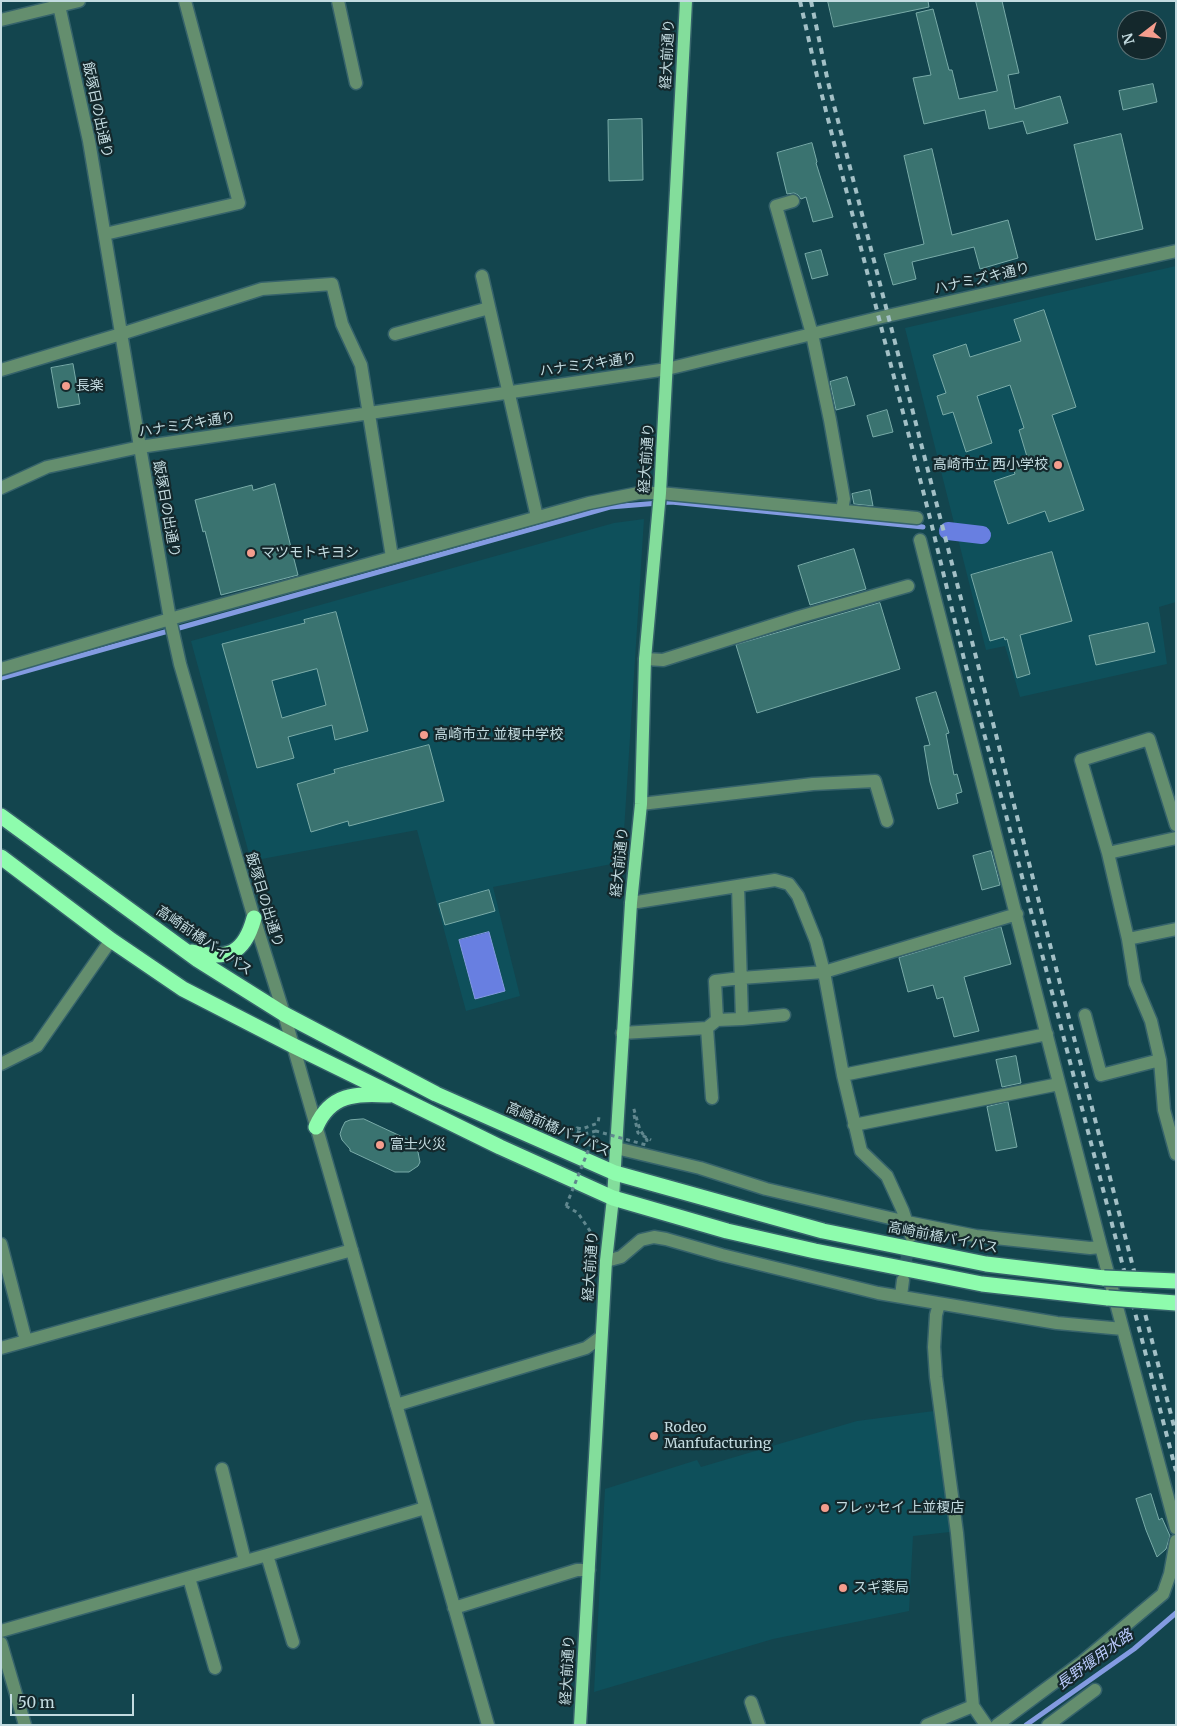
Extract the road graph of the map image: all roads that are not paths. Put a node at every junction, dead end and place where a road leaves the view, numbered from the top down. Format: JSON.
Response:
{"nodes":[{"id":1,"x":78,"y":1,"type":"edge"},
{"id":2,"x":185,"y":1,"type":"edge"},
{"id":3,"x":338,"y":1,"type":"edge"},
{"id":4,"x":686,"y":1,"type":"edge"},
{"id":5,"x":59,"y":4,"type":"edge"},
{"id":6,"x":1,"y":20,"type":"edge"},
{"id":7,"x":356,"y":83,"type":"dead end"},
{"id":8,"x":793,"y":201,"type":"dead end"},
{"id":9,"x":105,"y":234,"type":"junction"},
{"id":10,"x":1176,"y":251,"type":"edge"},
{"id":11,"x":482,"y":276,"type":"dead end"},
{"id":12,"x":489,"y":308,"type":"junction"},
{"id":13,"x":121,"y":334,"type":"junction"},
{"id":14,"x":396,"y":334,"type":"dead end"},
{"id":15,"x":812,"y":334,"type":"junction"},
{"id":16,"x":667,"y":369,"type":"junction"},
{"id":17,"x":1,"y":370,"type":"edge"},
{"id":18,"x":508,"y":392,"type":"junction"},
{"id":19,"x":368,"y":413,"type":"junction"},
{"id":20,"x":140,"y":447,"type":"junction"},
{"id":21,"x":1,"y":488,"type":"edge"},
{"id":22,"x":660,"y":493,"type":"junction"},
{"id":23,"x":842,"y":510,"type":"junction"},
{"id":24,"x":537,"y":517,"type":"junction"},
{"id":25,"x":917,"y":518,"type":"dead end"},
{"id":26,"x":920,"y":540,"type":"dead end"},
{"id":27,"x":392,"y":557,"type":"junction"},
{"id":28,"x":908,"y":586,"type":"dead end"},
{"id":29,"x":170,"y":619,"type":"junction"},
{"id":30,"x":645,"y":659,"type":"junction"},
{"id":31,"x":1,"y":668,"type":"edge"},
{"id":32,"x":641,"y":804,"type":"junction"},
{"id":33,"x":1,"y":816,"type":"edge"},
{"id":34,"x":887,"y":821,"type":"dead end"},
{"id":35,"x":1176,"y":825,"type":"edge"},
{"id":36,"x":1176,"y":838,"type":"edge"},
{"id":37,"x":1108,"y":853,"type":"junction"},
{"id":38,"x":1,"y":856,"type":"edge"},
{"id":39,"x":738,"y":886,"type":"junction"},
{"id":40,"x":631,"y":903,"type":"junction"},
{"id":41,"x":1017,"y":914,"type":"junction"},
{"id":42,"x":254,"y":918,"type":"junction"},
{"id":43,"x":1176,"y":929,"type":"edge"},
{"id":44,"x":1128,"y":938,"type":"junction"},
{"id":45,"x":111,"y":940,"type":"junction"},
{"id":46,"x":186,"y":951,"type":"junction"},
{"id":47,"x":824,"y":972,"type":"junction"},
{"id":48,"x":741,"y":978,"type":"junction"},
{"id":49,"x":284,"y":1014,"type":"junction"},
{"id":50,"x":1085,"y":1014,"type":"dead end"},
{"id":51,"x":784,"y":1015,"type":"dead end"},
{"id":52,"x":742,"y":1019,"type":"junction"},
{"id":53,"x":712,"y":1024,"type":"junction"},
{"id":54,"x":622,"y":1033,"type":"junction"},
{"id":55,"x":1047,"y":1034,"type":"junction"},
{"id":56,"x":292,"y":1046,"type":"junction"},
{"id":57,"x":1160,"y":1060,"type":"junction"},
{"id":58,"x":1,"y":1064,"type":"edge"},
{"id":59,"x":842,"y":1075,"type":"junction"},
{"id":60,"x":1059,"y":1084,"type":"junction"},
{"id":61,"x":394,"y":1095,"type":"junction"},
{"id":62,"x":712,"y":1098,"type":"dead end"},
{"id":63,"x":854,"y":1125,"type":"junction"},
{"id":64,"x":316,"y":1127,"type":"junction"},
{"id":65,"x":616,"y":1148,"type":"junction"},
{"id":66,"x":1176,"y":1154,"type":"edge"},
{"id":67,"x":615,"y":1172,"type":"junction"},
{"id":68,"x":613,"y":1198,"type":"junction"},
{"id":69,"x":907,"y":1222,"type":"junction"},
{"id":70,"x":911,"y":1236,"type":"tunnel mouth"},
{"id":71,"x":1,"y":1244,"type":"edge"},
{"id":72,"x":1101,"y":1247,"type":"junction"},
{"id":73,"x":352,"y":1250,"type":"junction"},
{"id":74,"x":606,"y":1261,"type":"junction"},
{"id":75,"x":903,"y":1280,"type":"tunnel mouth"},
{"id":76,"x":1176,"y":1281,"type":"edge"},
{"id":77,"x":901,"y":1296,"type":"junction"},
{"id":78,"x":940,"y":1304,"type":"junction"},
{"id":79,"x":1176,"y":1304,"type":"edge"},
{"id":80,"x":1124,"y":1328,"type":"junction"},
{"id":81,"x":601,"y":1337,"type":"junction"},
{"id":82,"x":26,"y":1341,"type":"junction"},
{"id":83,"x":1,"y":1348,"type":"edge"},
{"id":84,"x":396,"y":1404,"type":"junction"},
{"id":85,"x":222,"y":1469,"type":"dead end"},
{"id":86,"x":426,"y":1508,"type":"junction"},
{"id":87,"x":1176,"y":1528,"type":"edge"},
{"id":88,"x":1176,"y":1541,"type":"edge"},
{"id":89,"x":267,"y":1555,"type":"junction"},
{"id":90,"x":245,"y":1561,"type":"junction"},
{"id":91,"x":589,"y":1570,"type":"junction"},
{"id":92,"x":189,"y":1578,"type":"junction"},
{"id":93,"x":454,"y":1608,"type":"junction"},
{"id":94,"x":1,"y":1631,"type":"edge"},
{"id":95,"x":293,"y":1642,"type":"dead end"},
{"id":96,"x":1,"y":1644,"type":"edge"},
{"id":97,"x":214,"y":1668,"type":"dead end"},
{"id":98,"x":1095,"y":1690,"type":"dead end"},
{"id":99,"x":751,"y":1702,"type":"dead end"},
{"id":100,"x":973,"y":1706,"type":"junction"},
{"id":101,"x":24,"y":1725,"type":"edge"},
{"id":102,"x":488,"y":1725,"type":"edge"},
{"id":103,"x":580,"y":1725,"type":"edge"},
{"id":104,"x":758,"y":1725,"type":"edge"},
{"id":105,"x":927,"y":1725,"type":"edge"},
{"id":106,"x":986,"y":1725,"type":"edge"},
{"id":107,"x":997,"y":1725,"type":"edge"},
{"id":108,"x":1048,"y":1725,"type":"edge"}],
"edges":[{"from":1,"to":5,"type":"street"},
{"from":2,"to":9,"type":"street"},
{"from":3,"to":7,"type":"street"},
{"from":4,"to":16,"type":"main road","name":"経大前通り"},
{"from":5,"to":6,"type":"street"},
{"from":5,"to":9,"type":"street","name":"飯塚日の出通り"},
{"from":8,"to":15,"type":"street"},
{"from":9,"to":13,"type":"street","name":"飯塚日の出通り"},
{"from":10,"to":15,"type":"street","name":"ハナミズキ通り"},
{"from":11,"to":12,"type":"street"},
{"from":12,"to":14,"type":"street"},
{"from":12,"to":18,"type":"street"},
{"from":13,"to":17,"type":"street"},
{"from":13,"to":19,"type":"street"},
{"from":13,"to":20,"type":"street","name":"飯塚日の出通り"},
{"from":15,"to":16,"type":"street","name":"ハナミズキ通り"},
{"from":15,"to":23,"type":"street"},
{"from":16,"to":18,"type":"street","name":"ハナミズキ通り"},
{"from":16,"to":22,"type":"main road","name":"経大前通り"},
{"from":18,"to":19,"type":"street","name":"ハナミズキ通り"},
{"from":18,"to":24,"type":"street"},
{"from":19,"to":20,"type":"street","name":"ハナミズキ通り"},
{"from":19,"to":27,"type":"street"},
{"from":20,"to":21,"type":"street","name":"ハナミズキ通り"},
{"from":20,"to":29,"type":"street","name":"飯塚日の出通り"},
{"from":22,"to":23,"type":"street"},
{"from":22,"to":24,"type":"street"},
{"from":22,"to":30,"type":"main road","name":"経大前通り"},
{"from":23,"to":25,"type":"street"},
{"from":24,"to":27,"type":"street"},
{"from":26,"to":41,"type":"street"},
{"from":27,"to":29,"type":"street"},
{"from":28,"to":30,"type":"street"},
{"from":29,"to":31,"type":"street"},
{"from":29,"to":42,"type":"street","name":"飯塚日の出通り"},
{"from":30,"to":32,"type":"main road","name":"経大前通り"},
{"from":32,"to":34,"type":"street"},
{"from":32,"to":40,"type":"main road","name":"経大前通り"},
{"from":33,"to":46,"type":"highway","name":"高崎前橋バイパス"},
{"from":35,"to":37,"type":"street"},
{"from":36,"to":37,"type":"street"},
{"from":37,"to":44,"type":"street"},
{"from":38,"to":45,"type":"highway"},
{"from":39,"to":40,"type":"street"},
{"from":39,"to":47,"type":"street"},
{"from":39,"to":48,"type":"street"},
{"from":40,"to":54,"type":"main road","name":"経大前通り"},
{"from":41,"to":47,"type":"street"},
{"from":41,"to":55,"type":"street"},
{"from":42,"to":46,"type":"highway"},
{"from":42,"to":49,"type":"street","name":"飯塚日の出通り"},
{"from":43,"to":44,"type":"street"},
{"from":44,"to":57,"type":"street"},
{"from":45,"to":56,"type":"highway"},
{"from":45,"to":58,"type":"street"},
{"from":46,"to":49,"type":"highway","name":"高崎前橋バイパス"},
{"from":47,"to":48,"type":"street"},
{"from":47,"to":59,"type":"street"},
{"from":48,"to":52,"type":"street"},
{"from":48,"to":53,"type":"street"},
{"from":49,"to":56,"type":"street","name":"飯塚日の出通り"},
{"from":49,"to":67,"type":"highway","name":"高崎前橋バイパス"},
{"from":50,"to":57,"type":"street"},
{"from":51,"to":52,"type":"street"},
{"from":52,"to":53,"type":"street"},
{"from":53,"to":54,"type":"street"},
{"from":53,"to":62,"type":"street"},
{"from":54,"to":65,"type":"main road","name":"経大前通り"},
{"from":55,"to":59,"type":"street"},
{"from":55,"to":60,"type":"street"},
{"from":56,"to":61,"type":"highway"},
{"from":56,"to":64,"type":"street","name":"飯塚日の出通り"},
{"from":57,"to":66,"type":"street"},
{"from":59,"to":63,"type":"street"},
{"from":60,"to":63,"type":"street"},
{"from":60,"to":72,"type":"street"},
{"from":61,"to":64,"type":"highway"},
{"from":61,"to":68,"type":"highway"},
{"from":63,"to":69,"type":"street"},
{"from":64,"to":73,"type":"street","name":"飯塚日の出通り"},
{"from":65,"to":67,"type":"main road","name":"経大前通り"},
{"from":65,"to":69,"type":"street"},
{"from":67,"to":68,"type":"main road","name":"経大前通り"},
{"from":67,"to":76,"type":"highway","name":"高崎前橋バイパス","bridge":true},
{"from":68,"to":74,"type":"main road","name":"経大前通り"},
{"from":68,"to":79,"type":"highway","bridge":true},
{"from":69,"to":70,"type":"street"},
{"from":69,"to":72,"type":"street"},
{"from":71,"to":82,"type":"street"},
{"from":72,"to":80,"type":"street"},
{"from":73,"to":82,"type":"street"},
{"from":73,"to":84,"type":"street","name":"飯塚日の出通り"},
{"from":74,"to":77,"type":"street"},
{"from":74,"to":81,"type":"main road","name":"経大前通り"},
{"from":75,"to":77,"type":"street"},
{"from":77,"to":78,"type":"street"},
{"from":78,"to":80,"type":"street"},
{"from":78,"to":100,"type":"street"},
{"from":80,"to":87,"type":"street"},
{"from":81,"to":84,"type":"street"},
{"from":81,"to":91,"type":"main road","name":"経大前通り"},
{"from":82,"to":83,"type":"street"},
{"from":84,"to":86,"type":"street","name":"飯塚日の出通り"},
{"from":85,"to":90,"type":"street"},
{"from":86,"to":89,"type":"street"},
{"from":86,"to":93,"type":"street","name":"飯塚日の出通り"},
{"from":88,"to":107,"type":"street"},
{"from":89,"to":90,"type":"street"},
{"from":89,"to":95,"type":"street"},
{"from":90,"to":92,"type":"street"},
{"from":91,"to":93,"type":"street"},
{"from":91,"to":103,"type":"main road","name":"経大前通り"},
{"from":92,"to":94,"type":"street"},
{"from":92,"to":97,"type":"street"},
{"from":93,"to":102,"type":"street","name":"飯塚日の出通り"},
{"from":96,"to":101,"type":"street"},
{"from":98,"to":108,"type":"street"},
{"from":99,"to":104,"type":"street"},
{"from":100,"to":105,"type":"street"},
{"from":100,"to":106,"type":"street"}]}
